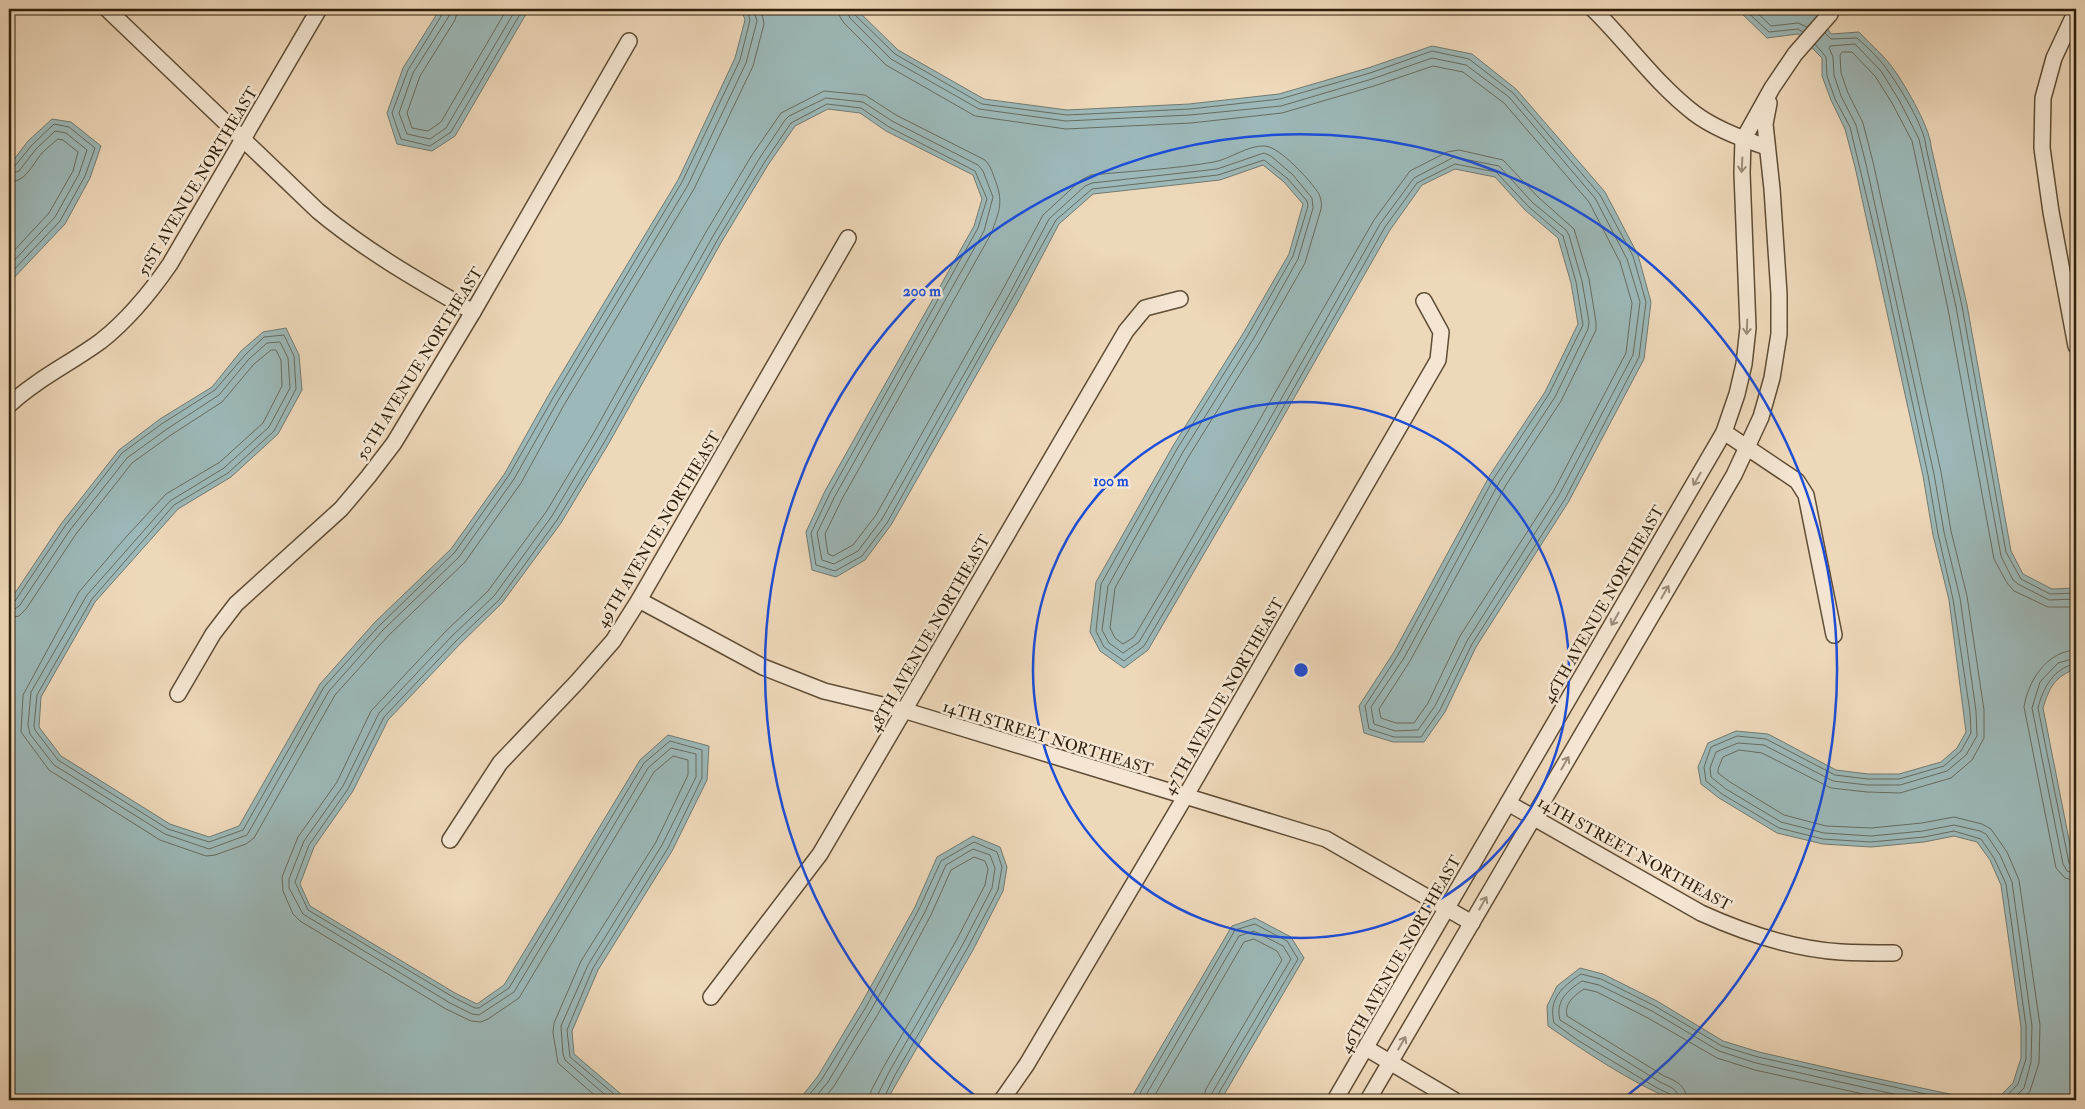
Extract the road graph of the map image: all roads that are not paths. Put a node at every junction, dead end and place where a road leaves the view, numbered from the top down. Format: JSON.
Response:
{"nodes":[{"id":1,"x":107,"y":9,"type":"edge"},
{"id":2,"x":319,"y":9,"type":"edge"},
{"id":3,"x":1593,"y":9,"type":"edge"},
{"id":4,"x":1834,"y":11,"type":"edge"},
{"id":5,"x":2076,"y":11,"type":"edge"},
{"id":6,"x":629,"y":41,"type":"dead end"},
{"id":7,"x":1772,"y":88,"type":"junction"},
{"id":8,"x":243,"y":140,"type":"junction"},
{"id":9,"x":1744,"y":140,"type":"junction"},
{"id":10,"x":1767,"y":147,"type":"junction"},
{"id":11,"x":848,"y":238,"type":"dead end"},
{"id":12,"x":1180,"y":299,"type":"dead end"},
{"id":13,"x":1424,"y":301,"type":"dead end"},
{"id":14,"x":472,"y":312,"type":"junction"},
{"id":15,"x":2076,"y":346,"type":"edge"},
{"id":16,"x":9,"y":405,"type":"edge"},
{"id":17,"x":1724,"y":432,"type":"junction"},
{"id":18,"x":1747,"y":449,"type":"junction"},
{"id":19,"x":639,"y":600,"type":"junction"},
{"id":20,"x":1834,"y":635,"type":"dead end"},
{"id":21,"x":178,"y":694,"type":"dead end"},
{"id":22,"x":903,"y":710,"type":"junction"},
{"id":23,"x":1185,"y":797,"type":"junction"},
{"id":24,"x":1508,"y":802,"type":"junction"},
{"id":25,"x":1534,"y":817,"type":"junction"},
{"id":26,"x":450,"y":840,"type":"dead end"},
{"id":27,"x":1447,"y":907,"type":"junction"},
{"id":28,"x":1472,"y":923,"type":"junction"},
{"id":29,"x":1894,"y":953,"type":"dead end"},
{"id":30,"x":711,"y":997,"type":"dead end"},
{"id":31,"x":1366,"y":1048,"type":"junction"},
{"id":32,"x":1390,"y":1062,"type":"junction"},
{"id":33,"x":1002,"y":1100,"type":"edge"},
{"id":34,"x":1335,"y":1100,"type":"edge"},
{"id":35,"x":1368,"y":1100,"type":"edge"},
{"id":36,"x":1454,"y":1100,"type":"edge"}],
"edges":[{"from":1,"to":8,"type":"street"},
{"from":2,"to":8,"type":"street","name":"51ST AVENUE NORTHEAST"},
{"from":3,"to":9,"type":"street"},
{"from":4,"to":7,"type":"street","name":"46TH AVENUE NORTHEAST"},
{"from":5,"to":15,"type":"street"},
{"from":6,"to":14,"type":"street","name":"50TH AVENUE NORTHEAST"},
{"from":7,"to":9,"type":"street","name":"46TH AVENUE NORTHEAST"},
{"from":7,"to":10,"type":"street","name":"46TH AVENUE NORTHEAST"},
{"from":8,"to":14,"type":"street"},
{"from":8,"to":16,"type":"street","name":"51ST AVENUE NORTHEAST"},
{"from":9,"to":10,"type":"street"},
{"from":9,"to":17,"type":"street","name":"46TH AVENUE NORTHEAST","one_way":true},
{"from":10,"to":18,"type":"street","name":"46TH AVENUE NORTHEAST"},
{"from":11,"to":19,"type":"street","name":"49TH AVENUE NORTHEAST"},
{"from":12,"to":22,"type":"street","name":"48TH AVENUE NORTHEAST"},
{"from":13,"to":23,"type":"street","name":"47TH AVENUE NORTHEAST"},
{"from":14,"to":21,"type":"street","name":"50TH AVENUE NORTHEAST"},
{"from":17,"to":18,"type":"street"},
{"from":17,"to":24,"type":"street","name":"46TH AVENUE NORTHEAST","one_way":true},
{"from":18,"to":20,"type":"street"},
{"from":25,"to":18,"type":"street","name":"46TH AVENUE NORTHEAST","one_way":true},
{"from":19,"to":22,"type":"street","name":"14TH STREET NORTHEAST"},
{"from":19,"to":26,"type":"street","name":"49TH AVENUE NORTHEAST"},
{"from":22,"to":23,"type":"street","name":"14TH STREET NORTHEAST"},
{"from":22,"to":30,"type":"street","name":"48TH AVENUE NORTHEAST"},
{"from":23,"to":27,"type":"street","name":"14TH STREET NORTHEAST"},
{"from":23,"to":33,"type":"street","name":"47TH AVENUE NORTHEAST"},
{"from":24,"to":25,"type":"street","name":"14TH STREET NORTHEAST"},
{"from":24,"to":27,"type":"street","name":"46TH AVENUE NORTHEAST"},
{"from":28,"to":25,"type":"street","name":"46TH AVENUE NORTHEAST","one_way":true},
{"from":25,"to":29,"type":"street","name":"14TH STREET NORTHEAST"},
{"from":27,"to":28,"type":"street","name":"14TH STREET NORTHEAST"},
{"from":27,"to":31,"type":"street","name":"46TH AVENUE NORTHEAST"},
{"from":32,"to":28,"type":"street","name":"46TH AVENUE NORTHEAST","one_way":true},
{"from":31,"to":32,"type":"street"},
{"from":31,"to":34,"type":"street","name":"46TH AVENUE NORTHEAST"},
{"from":32,"to":35,"type":"street","name":"46TH AVENUE NORTHEAST"},
{"from":32,"to":36,"type":"street"}]}
